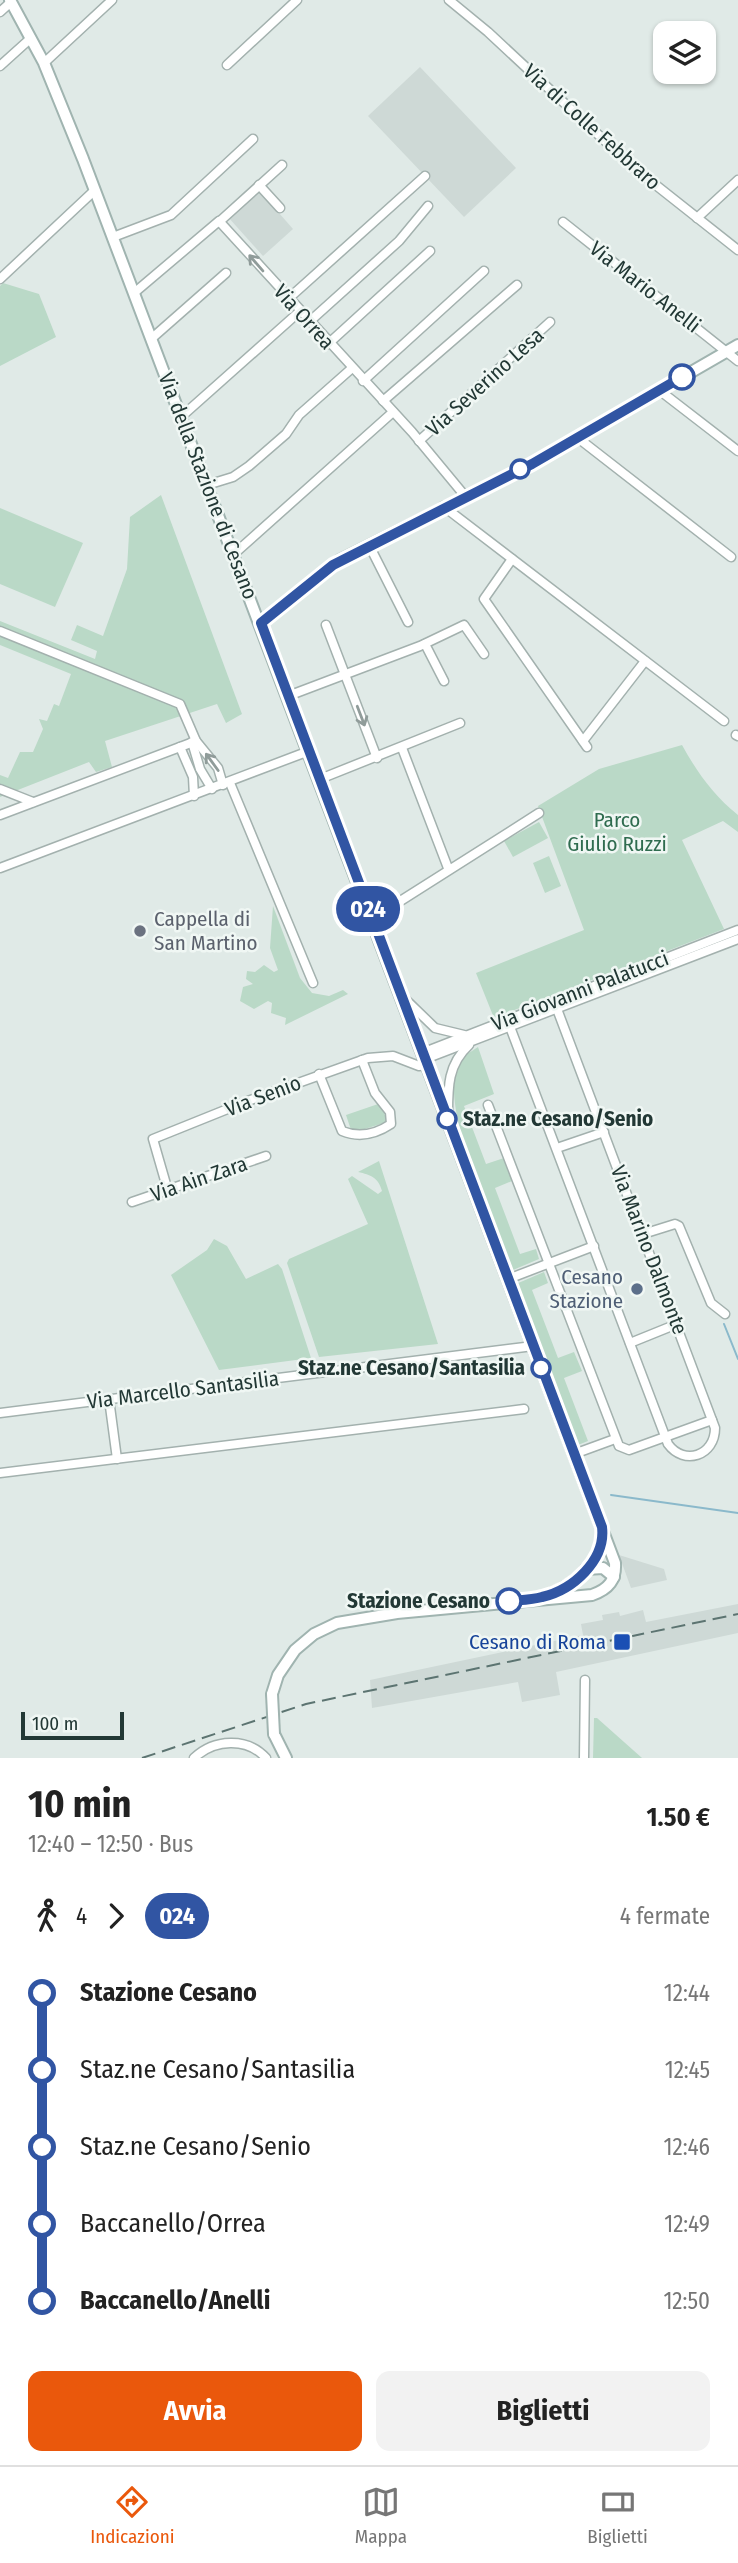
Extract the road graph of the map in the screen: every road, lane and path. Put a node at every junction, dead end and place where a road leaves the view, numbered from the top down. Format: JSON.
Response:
{"nodes":[{"id":1,"x":112,"y":0,"type":"edge"},
{"id":2,"x":296,"y":0,"type":"edge"},
{"id":3,"x":449,"y":0,"type":"edge"},
{"id":4,"x":10,"y":1,"type":"edge"},
{"id":5,"x":0,"y":12,"type":"edge"},
{"id":6,"x":31,"y":38,"type":"junction"},
{"id":7,"x":44,"y":63,"type":"junction"},
{"id":8,"x":227,"y":65,"type":"dead end"},
{"id":9,"x":0,"y":66,"type":"edge"},
{"id":10,"x":253,"y":139,"type":"dead end"},
{"id":11,"x":282,"y":165,"type":"dead end"},
{"id":12,"x":425,"y":176,"type":"dead end"},
{"id":13,"x":738,"y":180,"type":"edge"},
{"id":14,"x":259,"y":185,"type":"junction"},
{"id":15,"x":95,"y":190,"type":"junction"},
{"id":16,"x":428,"y":206,"type":"dead end"},
{"id":17,"x":280,"y":208,"type":"dead end"},
{"id":18,"x":697,"y":218,"type":"junction"},
{"id":19,"x":219,"y":222,"type":"junction"},
{"id":20,"x":563,"y":222,"type":"dead end"},
{"id":21,"x":113,"y":237,"type":"junction"},
{"id":22,"x":738,"y":250,"type":"edge"},
{"id":23,"x":430,"y":251,"type":"dead end"},
{"id":24,"x":484,"y":271,"type":"dead end"},
{"id":25,"x":226,"y":273,"type":"dead end"},
{"id":26,"x":0,"y":279,"type":"edge"},
{"id":27,"x":517,"y":285,"type":"dead end"},
{"id":28,"x":134,"y":293,"type":"junction"},
{"id":29,"x":288,"y":299,"type":"junction"},
{"id":30,"x":299,"y":312,"type":"junction"},
{"id":31,"x":309,"y":322,"type":"junction"},
{"id":32,"x":550,"y":322,"type":"dead end"},
{"id":33,"x":151,"y":339,"type":"junction"},
{"id":34,"x":328,"y":344,"type":"junction"},
{"id":35,"x":738,"y":345,"type":"edge"},
{"id":36,"x":726,"y":352,"type":"junction"},
{"id":37,"x":738,"y":360,"type":"edge"},
{"id":38,"x":351,"y":369,"type":"junction"},
{"id":39,"x":363,"y":381,"type":"junction"},
{"id":40,"x":660,"y":390,"type":"junction"},
{"id":41,"x":383,"y":401,"type":"junction"},
{"id":42,"x":393,"y":412,"type":"junction"},
{"id":43,"x":181,"y":417,"type":"junction"},
{"id":44,"x":578,"y":438,"type":"junction"},
{"id":45,"x":419,"y":441,"type":"junction"},
{"id":46,"x":738,"y":450,"type":"edge"},
{"id":47,"x":207,"y":485,"type":"junction"},
{"id":48,"x":465,"y":496,"type":"junction"},
{"id":49,"x":443,"y":506,"type":"junction"},
{"id":50,"x":369,"y":545,"type":"junction"},
{"id":51,"x":234,"y":554,"type":"junction"},
{"id":52,"x":731,"y":557,"type":"dead end"},
{"id":53,"x":512,"y":559,"type":"junction"},
{"id":54,"x":408,"y":622,"type":"dead end"},
{"id":55,"x":261,"y":623,"type":"junction"},
{"id":56,"x":326,"y":625,"type":"dead end"},
{"id":57,"x":0,"y":631,"type":"edge"},
{"id":58,"x":425,"y":644,"type":"junction"},
{"id":59,"x":484,"y":653,"type":"dead end"},
{"id":60,"x":645,"y":661,"type":"junction"},
{"id":61,"x":345,"y":675,"type":"junction"},
{"id":62,"x":444,"y":681,"type":"dead end"},
{"id":63,"x":288,"y":696,"type":"junction"},
{"id":64,"x":724,"y":721,"type":"dead end"},
{"id":65,"x":460,"y":723,"type":"dead end"},
{"id":66,"x":194,"y":741,"type":"junction"},
{"id":67,"x":180,"y":747,"type":"junction"},
{"id":68,"x":402,"y":748,"type":"junction"},
{"id":69,"x":309,"y":751,"type":"junction"},
{"id":70,"x":377,"y":758,"type":"junction"},
{"id":71,"x":320,"y":779,"type":"junction"},
{"id":72,"x":227,"y":784,"type":"junction"},
{"id":73,"x":0,"y":789,"type":"edge"},
{"id":74,"x":212,"y":789,"type":"junction"},
{"id":75,"x":194,"y":796,"type":"junction"},
{"id":76,"x":33,"y":802,"type":"junction"},
{"id":77,"x":539,"y":813,"type":"dead end"},
{"id":78,"x":0,"y":815,"type":"edge"},
{"id":79,"x":0,"y":868,"type":"edge"},
{"id":80,"x":448,"y":868,"type":"junction"},
{"id":81,"x":372,"y":919,"type":"junction"},
{"id":82,"x":738,"y":930,"type":"edge"},
{"id":83,"x":738,"y":939,"type":"edge"},
{"id":84,"x":313,"y":983,"type":"dead end"},
{"id":85,"x":400,"y":995,"type":"junction"},
{"id":86,"x":555,"y":1005,"type":"junction"},
{"id":87,"x":509,"y":1023,"type":"junction"},
{"id":88,"x":470,"y":1038,"type":"junction"},
{"id":89,"x":425,"y":1059,"type":"junction"},
{"id":90,"x":362,"y":1060,"type":"junction"},
{"id":91,"x":319,"y":1074,"type":"junction"},
{"id":92,"x":488,"y":1105,"type":"dead end"},
{"id":93,"x":449,"y":1124,"type":"junction"},
{"id":94,"x":604,"y":1132,"type":"junction"},
{"id":95,"x":557,"y":1149,"type":"junction"},
{"id":96,"x":266,"y":1156,"type":"dead end"},
{"id":97,"x":168,"y":1191,"type":"junction"},
{"id":98,"x":132,"y":1202,"type":"dead end"},
{"id":99,"x":643,"y":1234,"type":"junction"},
{"id":100,"x":594,"y":1246,"type":"junction"},
{"id":101,"x":549,"y":1264,"type":"junction"},
{"id":102,"x":508,"y":1279,"type":"junction"},
{"id":103,"x":725,"y":1314,"type":"dead end"},
{"id":104,"x":677,"y":1324,"type":"junction"},
{"id":105,"x":630,"y":1343,"type":"junction"},
{"id":106,"x":533,"y":1346,"type":"junction"},
{"id":107,"x":109,"y":1399,"type":"junction"},
{"id":108,"x":524,"y":1409,"type":"dead end"},
{"id":109,"x":0,"y":1413,"type":"edge"},
{"id":110,"x":712,"y":1420,"type":"junction"},
{"id":111,"x":666,"y":1437,"type":"junction"},
{"id":112,"x":615,"y":1438,"type":"junction"},
{"id":113,"x":574,"y":1454,"type":"junction"},
{"id":114,"x":117,"y":1459,"type":"junction"},
{"id":115,"x":0,"y":1474,"type":"edge"},
{"id":116,"x":602,"y":1527,"type":"junction"},
{"id":117,"x":586,"y":1569,"type":"junction"},
{"id":118,"x":614,"y":1577,"type":"junction"},
{"id":119,"x":542,"y":1598,"type":"junction"},
{"id":120,"x":585,"y":1680,"type":"dead end"},
{"id":121,"x":194,"y":1758,"type":"edge"},
{"id":122,"x":266,"y":1758,"type":"edge"},
{"id":123,"x":286,"y":1758,"type":"edge"},
{"id":124,"x":584,"y":1758,"type":"edge"}],
"edges":[{"from":1,"to":7,"type":"street"},
{"from":2,"to":8,"type":"street"},
{"from":3,"to":18,"type":"street","name":"Via di Colle Febbraro"},
{"from":4,"to":5,"type":"street"},
{"from":4,"to":6,"type":"street","name":"Via della Stazione di Cesano"},
{"from":6,"to":7,"type":"street","name":"Via della Stazione di Cesano"},
{"from":6,"to":9,"type":"street"},
{"from":7,"to":15,"type":"street","name":"Via della Stazione di Cesano"},
{"from":10,"to":21,"type":"street"},
{"from":11,"to":14,"type":"street"},
{"from":12,"to":29,"type":"street"},
{"from":13,"to":18,"type":"street"},
{"from":14,"to":17,"type":"street"},
{"from":14,"to":19,"type":"street"},
{"from":15,"to":21,"type":"street","name":"Via della Stazione di Cesano"},
{"from":15,"to":26,"type":"street"},
{"from":16,"to":31,"type":"street"},
{"from":18,"to":22,"type":"street","name":"Via di Colle Febbraro"},
{"from":19,"to":28,"type":"street"},
{"from":29,"to":19,"type":"street","name":"Via Orrea","one_way":true},
{"from":20,"to":36,"type":"street","name":"Via Mario Anelli"},
{"from":21,"to":28,"type":"street","name":"Via della Stazione di Cesano"},
{"from":23,"to":34,"type":"street"},
{"from":24,"to":39,"type":"street"},
{"from":25,"to":33,"type":"street"},
{"from":27,"to":41,"type":"street"},
{"from":28,"to":33,"type":"street","name":"Via della Stazione di Cesano"},
{"from":29,"to":30,"type":"street","name":"Via Orrea"},
{"from":30,"to":31,"type":"street","name":"Via Orrea"},
{"from":30,"to":43,"type":"street"},
{"from":31,"to":34,"type":"street","name":"Via Orrea"},
{"from":32,"to":45,"type":"street","name":"Via Severino Lesa"},
{"from":33,"to":43,"type":"street","name":"Via della Stazione di Cesano"},
{"from":34,"to":38,"type":"street","name":"Via Orrea"},
{"from":35,"to":36,"type":"street"},
{"from":36,"to":37,"type":"street","name":"Via Mario Anelli"},
{"from":36,"to":40,"type":"street"},
{"from":38,"to":39,"type":"street","name":"Via Orrea"},
{"from":38,"to":47,"type":"street"},
{"from":39,"to":41,"type":"street","name":"Via Orrea"},
{"from":40,"to":44,"type":"street"},
{"from":40,"to":46,"type":"street"},
{"from":41,"to":42,"type":"street","name":"Via Orrea"},
{"from":42,"to":45,"type":"street","name":"Via Orrea"},
{"from":42,"to":51,"type":"street"},
{"from":43,"to":47,"type":"street","name":"Via della Stazione di Cesano"},
{"from":44,"to":48,"type":"street"},
{"from":44,"to":52,"type":"street"},
{"from":45,"to":48,"type":"street","name":"Via Orrea"},
{"from":47,"to":51,"type":"street","name":"Via della Stazione di Cesano"},
{"from":48,"to":49,"type":"street"},
{"from":49,"to":50,"type":"street"},
{"from":49,"to":53,"type":"street"},
{"from":50,"to":54,"type":"street"},
{"from":50,"to":55,"type":"street"},
{"from":51,"to":55,"type":"street","name":"Via della Stazione di Cesano"},
{"from":53,"to":60,"type":"street"},
{"from":53,"to":60,"type":"street"},
{"from":55,"to":63,"type":"street","name":"Via della Stazione di Cesano"},
{"from":56,"to":61,"type":"street"},
{"from":57,"to":66,"type":"street"},
{"from":58,"to":59,"type":"street"},
{"from":58,"to":61,"type":"street"},
{"from":58,"to":62,"type":"street"},
{"from":60,"to":64,"type":"street"},
{"from":61,"to":63,"type":"street"},
{"from":61,"to":70,"type":"street","one_way":true},
{"from":63,"to":69,"type":"street","name":"Via della Stazione di Cesano"},
{"from":65,"to":68,"type":"street"},
{"from":66,"to":67,"type":"street"},
{"from":72,"to":66,"type":"street","one_way":true},
{"from":66,"to":74,"type":"street"},
{"from":67,"to":75,"type":"street"},
{"from":67,"to":76,"type":"street"},
{"from":68,"to":70,"type":"street"},
{"from":68,"to":80,"type":"street"},
{"from":69,"to":71,"type":"street","name":"Via della Stazione di Cesano"},
{"from":69,"to":72,"type":"street"},
{"from":70,"to":71,"type":"street"},
{"from":71,"to":81,"type":"street","name":"Via della Stazione di Cesano"},
{"from":72,"to":74,"type":"street"},
{"from":72,"to":84,"type":"street"},
{"from":73,"to":76,"type":"street"},
{"from":74,"to":75,"type":"street"},
{"from":75,"to":79,"type":"street"},
{"from":76,"to":78,"type":"street"},
{"from":77,"to":80,"type":"street"},
{"from":80,"to":81,"type":"street"},
{"from":81,"to":85,"type":"street","name":"Via della Stazione di Cesano"},
{"from":82,"to":86,"type":"street","name":"Via Giovanni Palatucci"},
{"from":83,"to":86,"type":"street","name":"Via Giovanni Palatucci"},
{"from":85,"to":88,"type":"street"},
{"from":85,"to":89,"type":"street","name":"Via della Stazione di Cesano"},
{"from":86,"to":87,"type":"street","name":"Via Giovanni Palatucci"},
{"from":86,"to":94,"type":"street","name":"Via Marino Dalmonte"},
{"from":87,"to":88,"type":"street","name":"Via Giovanni Palatucci"},
{"from":87,"to":95,"type":"street"},
{"from":88,"to":89,"type":"street","name":"Via Giovanni Palatucci"},
{"from":88,"to":93,"type":"street"},
{"from":89,"to":90,"type":"street","name":"Via Senio"},
{"from":89,"to":93,"type":"street","name":"Via della Stazione di Cesano"},
{"from":90,"to":91,"type":"street","name":"Via Senio"},
{"from":90,"to":91,"type":"street"},
{"from":91,"to":97,"type":"street","name":"Via Senio"},
{"from":92,"to":101,"type":"street"},
{"from":93,"to":102,"type":"street","name":"Via della Stazione di Cesano"},
{"from":94,"to":95,"type":"street"},
{"from":94,"to":99,"type":"street","name":"Via Marino Dalmonte"},
{"from":95,"to":100,"type":"street"},
{"from":96,"to":97,"type":"street","name":"Via Ain Zara"},
{"from":97,"to":98,"type":"street","name":"Via Ain Zara"},
{"from":99,"to":103,"type":"street"},
{"from":99,"to":104,"type":"street","name":"Via Marino Dalmonte"},
{"from":100,"to":101,"type":"street"},
{"from":100,"to":105,"type":"street"},
{"from":101,"to":102,"type":"street"},
{"from":101,"to":112,"type":"street"},
{"from":102,"to":106,"type":"street","name":"Via della Stazione di Cesano"},
{"from":104,"to":105,"type":"street"},
{"from":104,"to":110,"type":"street","name":"Via Marino Dalmonte"},
{"from":105,"to":111,"type":"street"},
{"from":106,"to":107,"type":"street","name":"Via Marcello Santasilia"},
{"from":106,"to":113,"type":"street","name":"Via della Stazione di Cesano"},
{"from":107,"to":109,"type":"street","name":"Via Marcello Santasilia"},
{"from":107,"to":114,"type":"street"},
{"from":108,"to":114,"type":"street"},
{"from":110,"to":111,"type":"street"},
{"from":110,"to":111,"type":"street"},
{"from":111,"to":112,"type":"street"},
{"from":112,"to":113,"type":"street"},
{"from":113,"to":116,"type":"street","name":"Via della Stazione di Cesano"},
{"from":114,"to":115,"type":"street"},
{"from":116,"to":117,"type":"street"},
{"from":116,"to":118,"type":"street","name":"Via della Stazione di Cesano"},
{"from":117,"to":118,"type":"street"},
{"from":117,"to":119,"type":"street"},
{"from":118,"to":119,"type":"street"},
{"from":119,"to":123,"type":"street","bridge":true},
{"from":120,"to":124,"type":"street"},
{"from":121,"to":122,"type":"street"}]}
